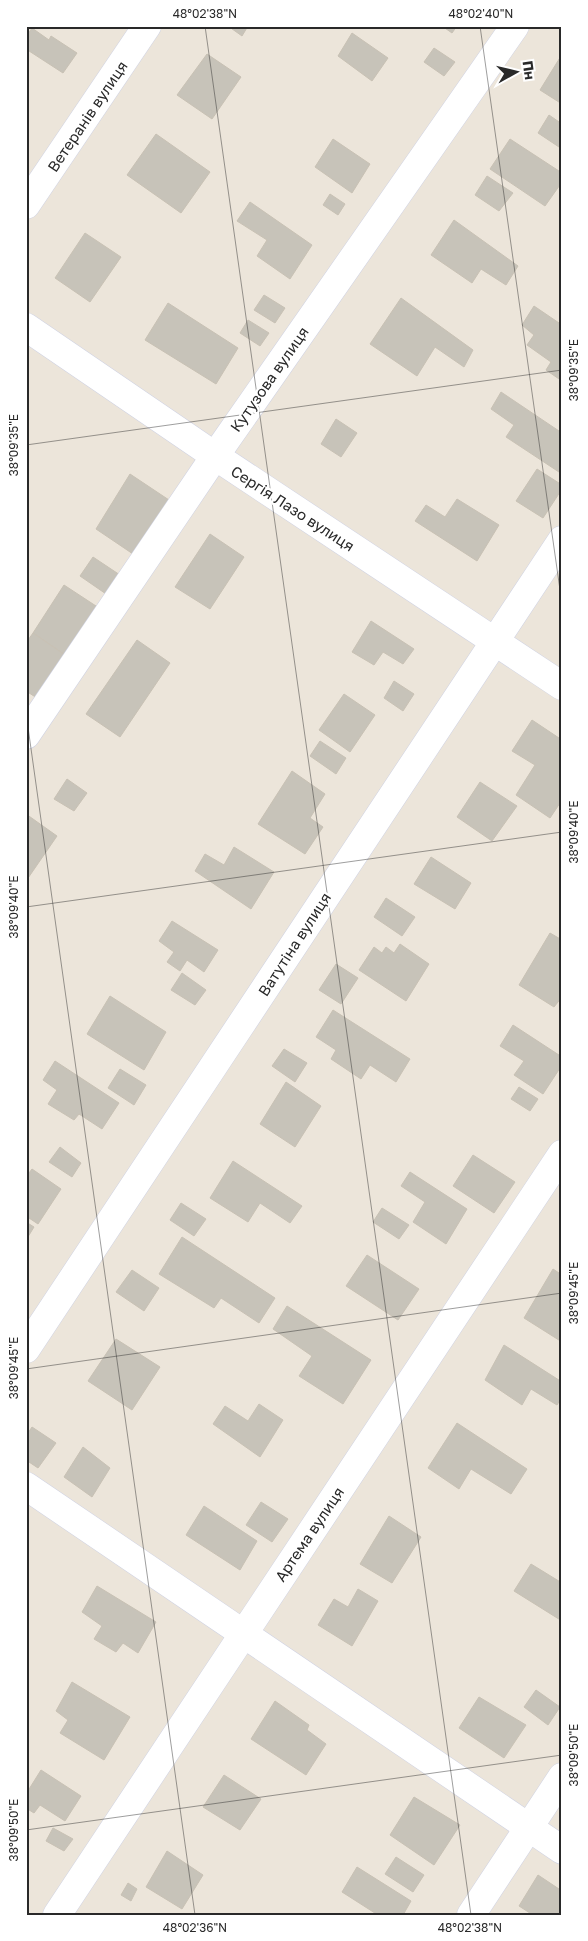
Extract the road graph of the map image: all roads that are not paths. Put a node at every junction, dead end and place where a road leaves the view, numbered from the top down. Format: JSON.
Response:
{"nodes":[{"id":1,"x":147,"y":26,"type":"edge"},
{"id":2,"x":515,"y":26,"type":"edge"},
{"id":3,"x":26,"y":205,"type":"edge"},
{"id":4,"x":26,"y":327,"type":"edge"},
{"id":5,"x":215,"y":456,"type":"junction"},
{"id":6,"x":562,"y":540,"type":"edge"},
{"id":7,"x":495,"y":640,"type":"junction"},
{"id":8,"x":562,"y":686,"type":"edge"},
{"id":9,"x":26,"y":735,"type":"edge"},
{"id":10,"x":562,"y":1154,"type":"edge"},
{"id":11,"x":26,"y":1348,"type":"edge"},
{"id":12,"x":26,"y":1486,"type":"edge"},
{"id":13,"x":243,"y":1634,"type":"junction"},
{"id":14,"x":562,"y":1777,"type":"edge"},
{"id":15,"x":528,"y":1828,"type":"junction"},
{"id":16,"x":562,"y":1850,"type":"edge"},
{"id":17,"x":57,"y":1915,"type":"edge"},
{"id":18,"x":471,"y":1915,"type":"edge"}],
"edges":[{"from":1,"to":3,"type":"street","name":"Ветеранів вулиця"},
{"from":2,"to":5,"type":"street","name":"Кутузова вулиця"},
{"from":4,"to":5,"type":"street","name":"Сергія Лазо вулиця"},
{"from":5,"to":7,"type":"street","name":"Сергія Лазо вулиця"},
{"from":5,"to":9,"type":"street","name":"Кутузова вулиця"},
{"from":6,"to":7,"type":"street","name":"Ватутіна вулиця"},
{"from":7,"to":8,"type":"street","name":"Сергія Лазо вулиця"},
{"from":7,"to":11,"type":"street","name":"Ватутіна вулиця"},
{"from":10,"to":13,"type":"street","name":"Артема вулиця"},
{"from":12,"to":13,"type":"street"},
{"from":13,"to":15,"type":"street"},
{"from":13,"to":17,"type":"street","name":"Артема вулиця"},
{"from":14,"to":15,"type":"street"},
{"from":15,"to":16,"type":"street"},
{"from":15,"to":18,"type":"street"}]}
